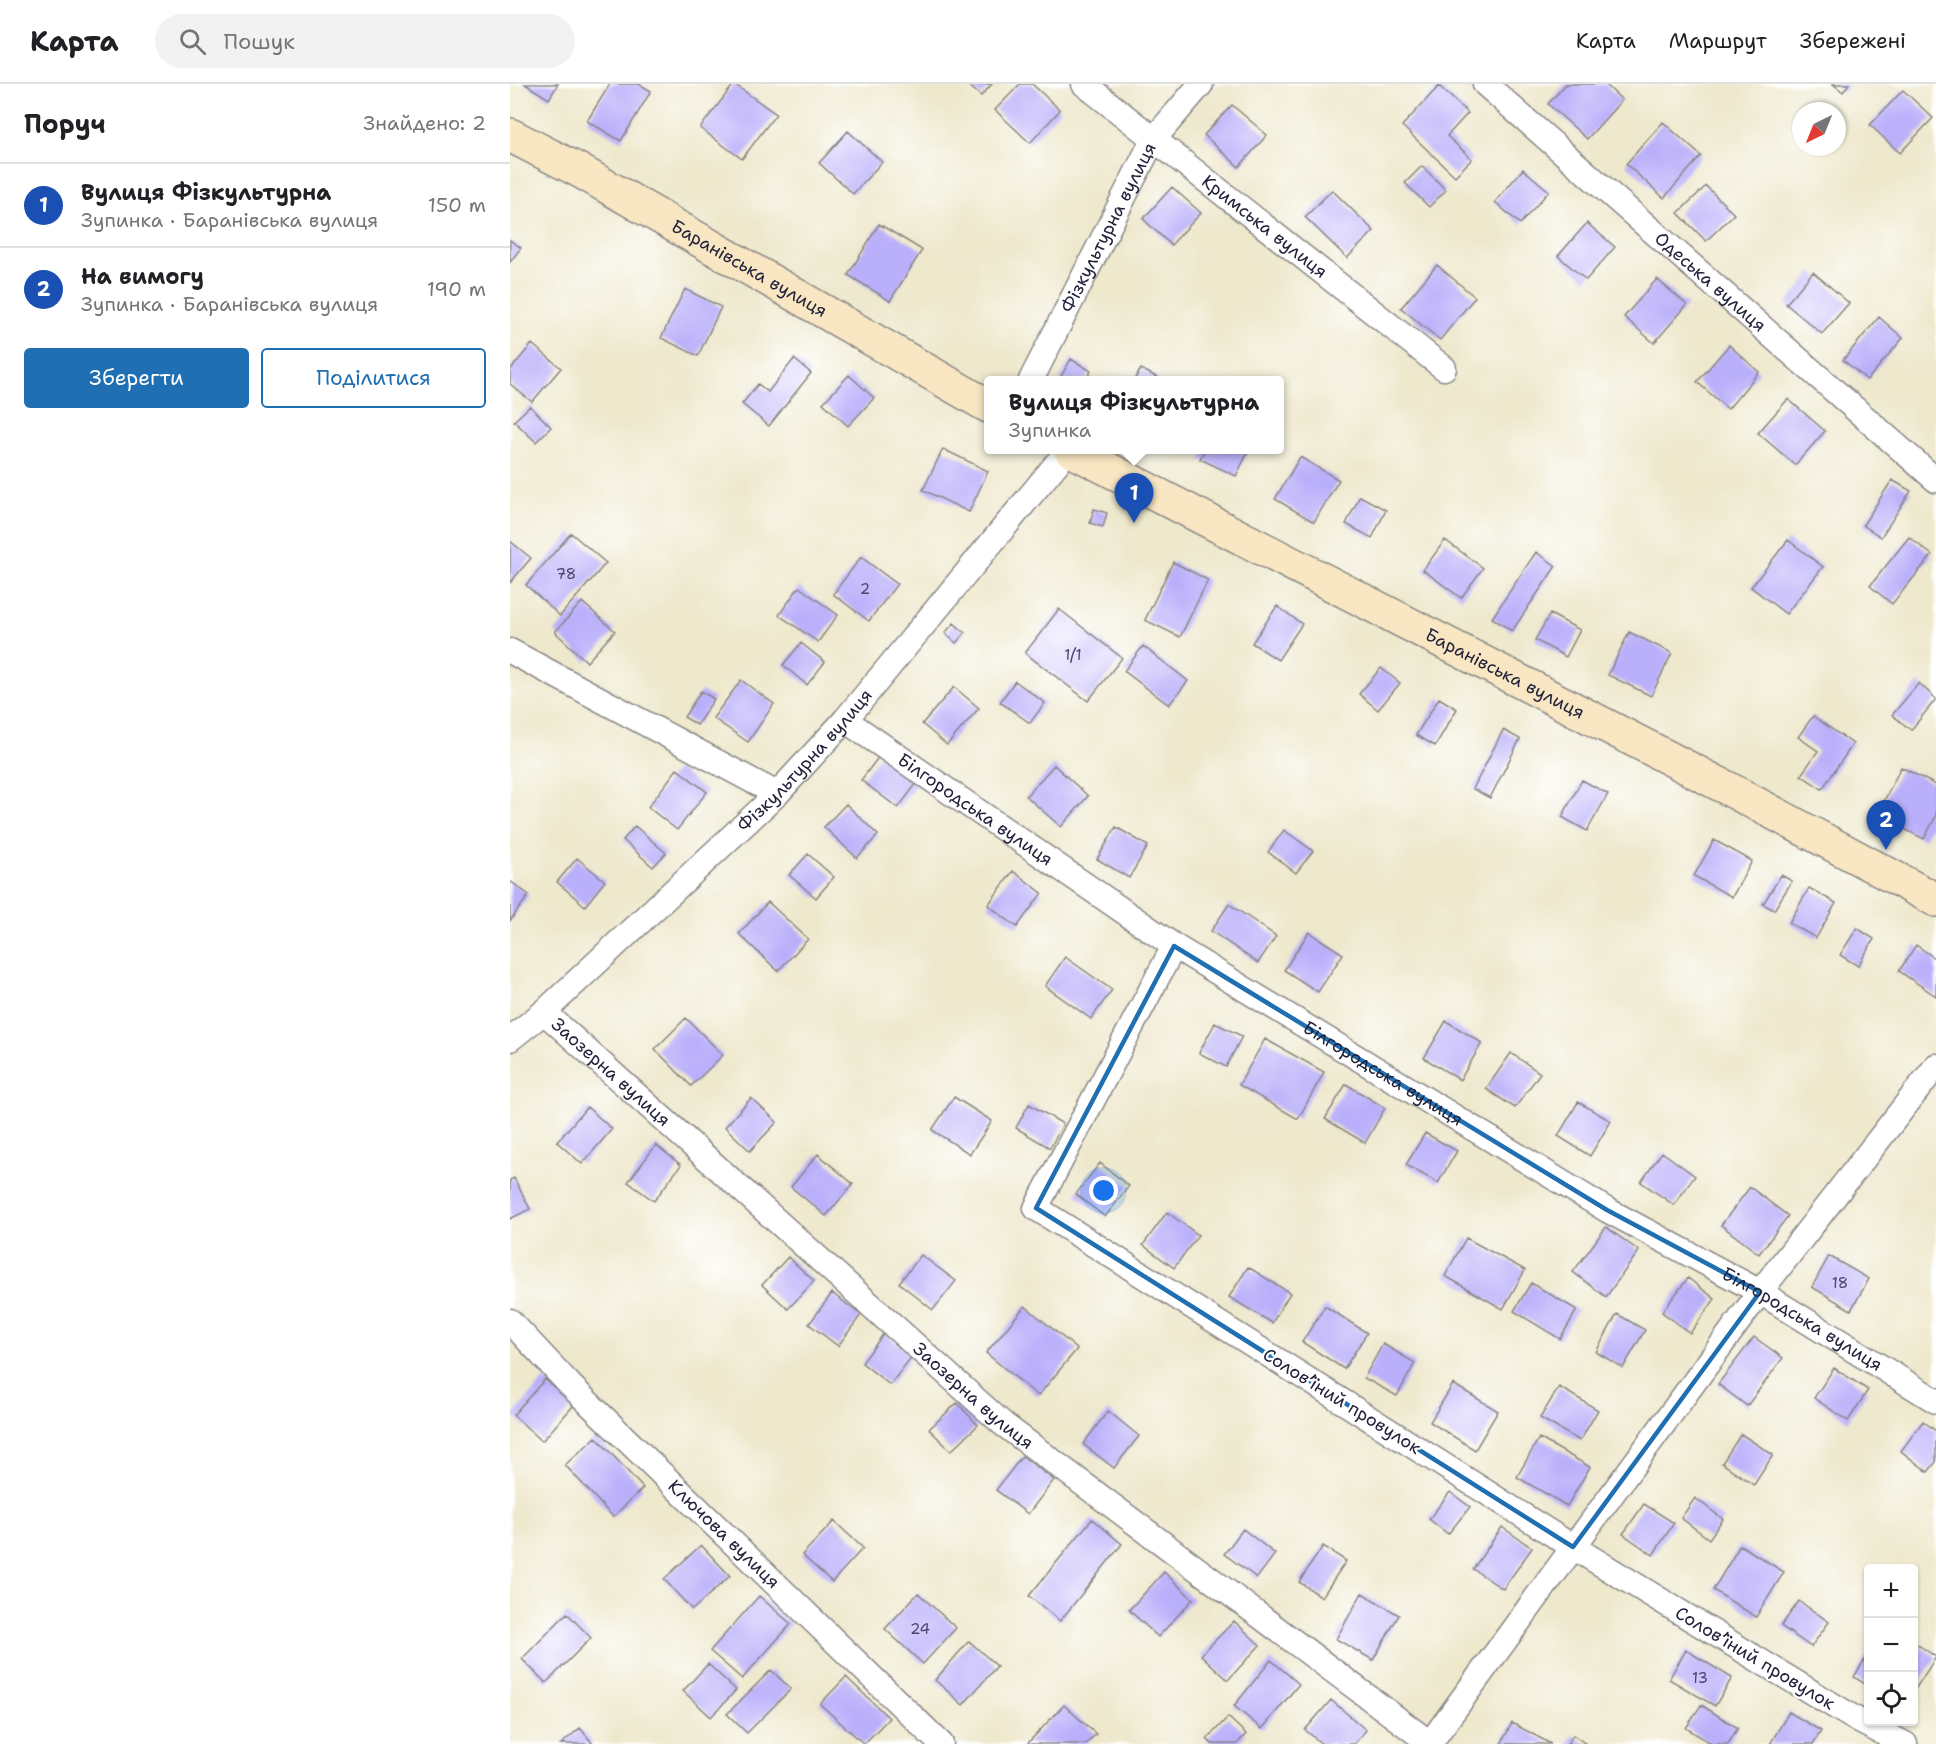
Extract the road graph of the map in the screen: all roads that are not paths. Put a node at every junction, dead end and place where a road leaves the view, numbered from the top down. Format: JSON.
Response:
{"nodes":[{"id":1,"x":1084,"y":84,"type":"edge"},
{"id":2,"x":1201,"y":84,"type":"edge"},
{"id":3,"x":1485,"y":84,"type":"edge"},
{"id":4,"x":510,"y":135,"type":"edge"},
{"id":5,"x":1153,"y":140,"type":"junction"},
{"id":6,"x":1444,"y":368,"type":"dead end"},
{"id":7,"x":1033,"y":376,"type":"edge"},
{"id":8,"x":984,"y":404,"type":"edge"},
{"id":9,"x":1066,"y":454,"type":"edge"},
{"id":10,"x":1077,"y":454,"type":"edge"},
{"id":11,"x":1936,"y":480,"type":"edge"},
{"id":12,"x":510,"y":651,"type":"edge"},
{"id":13,"x":845,"y":720,"type":"junction"},
{"id":14,"x":777,"y":794,"type":"junction"},
{"id":15,"x":1936,"y":900,"type":"edge"},
{"id":16,"x":1174,"y":946,"type":"junction"},
{"id":17,"x":544,"y":1012,"type":"junction"},
{"id":18,"x":510,"y":1039,"type":"edge"},
{"id":19,"x":1936,"y":1066,"type":"edge"},
{"id":20,"x":1760,"y":1292,"type":"junction"},
{"id":21,"x":510,"y":1321,"type":"edge"},
{"id":22,"x":1936,"y":1401,"type":"edge"},
{"id":23,"x":1573,"y":1547,"type":"junction"},
{"id":24,"x":941,"y":1744,"type":"edge"},
{"id":25,"x":1430,"y":1744,"type":"edge"},
{"id":26,"x":1905,"y":1744,"type":"edge"}],
"edges":[{"from":1,"to":5,"type":"street","name":"Кримська вулиця"},
{"from":2,"to":5,"type":"street","name":"Фізкультурна вулиця"},
{"from":3,"to":11,"type":"street","name":"Одеська вулиця"},
{"from":4,"to":8,"type":"main road","name":"Баранівська вулиця"},
{"from":5,"to":6,"type":"street","name":"Кримська вулиця"},
{"from":5,"to":7,"type":"street","name":"Фізкультурна вулиця"},
{"from":9,"to":13,"type":"street","name":"Фізкультурна вулиця"},
{"from":10,"to":15,"type":"main road","name":"Баранівська вулиця"},
{"from":12,"to":14,"type":"street"},
{"from":13,"to":14,"type":"street","name":"Фізкультурна вулиця"},
{"from":13,"to":16,"type":"street","name":"Білгородська вулиця"},
{"from":14,"to":17,"type":"street","name":"Фізкультурна вулиця"},
{"from":16,"to":20,"type":"street","name":"Білгородська вулиця"},
{"from":16,"to":23,"type":"street","name":"Соловʼїний провулок"},
{"from":17,"to":18,"type":"street","name":"Фізкультурна вулиця"},
{"from":17,"to":25,"type":"street","name":"Заозерна вулиця"},
{"from":19,"to":20,"type":"street"},
{"from":20,"to":22,"type":"street","name":"Білгородська вулиця"},
{"from":20,"to":23,"type":"street"},
{"from":21,"to":24,"type":"street","name":"Ключова вулиця"},
{"from":23,"to":25,"type":"street"},
{"from":23,"to":26,"type":"street","name":"Соловʼїний провулок"}]}
